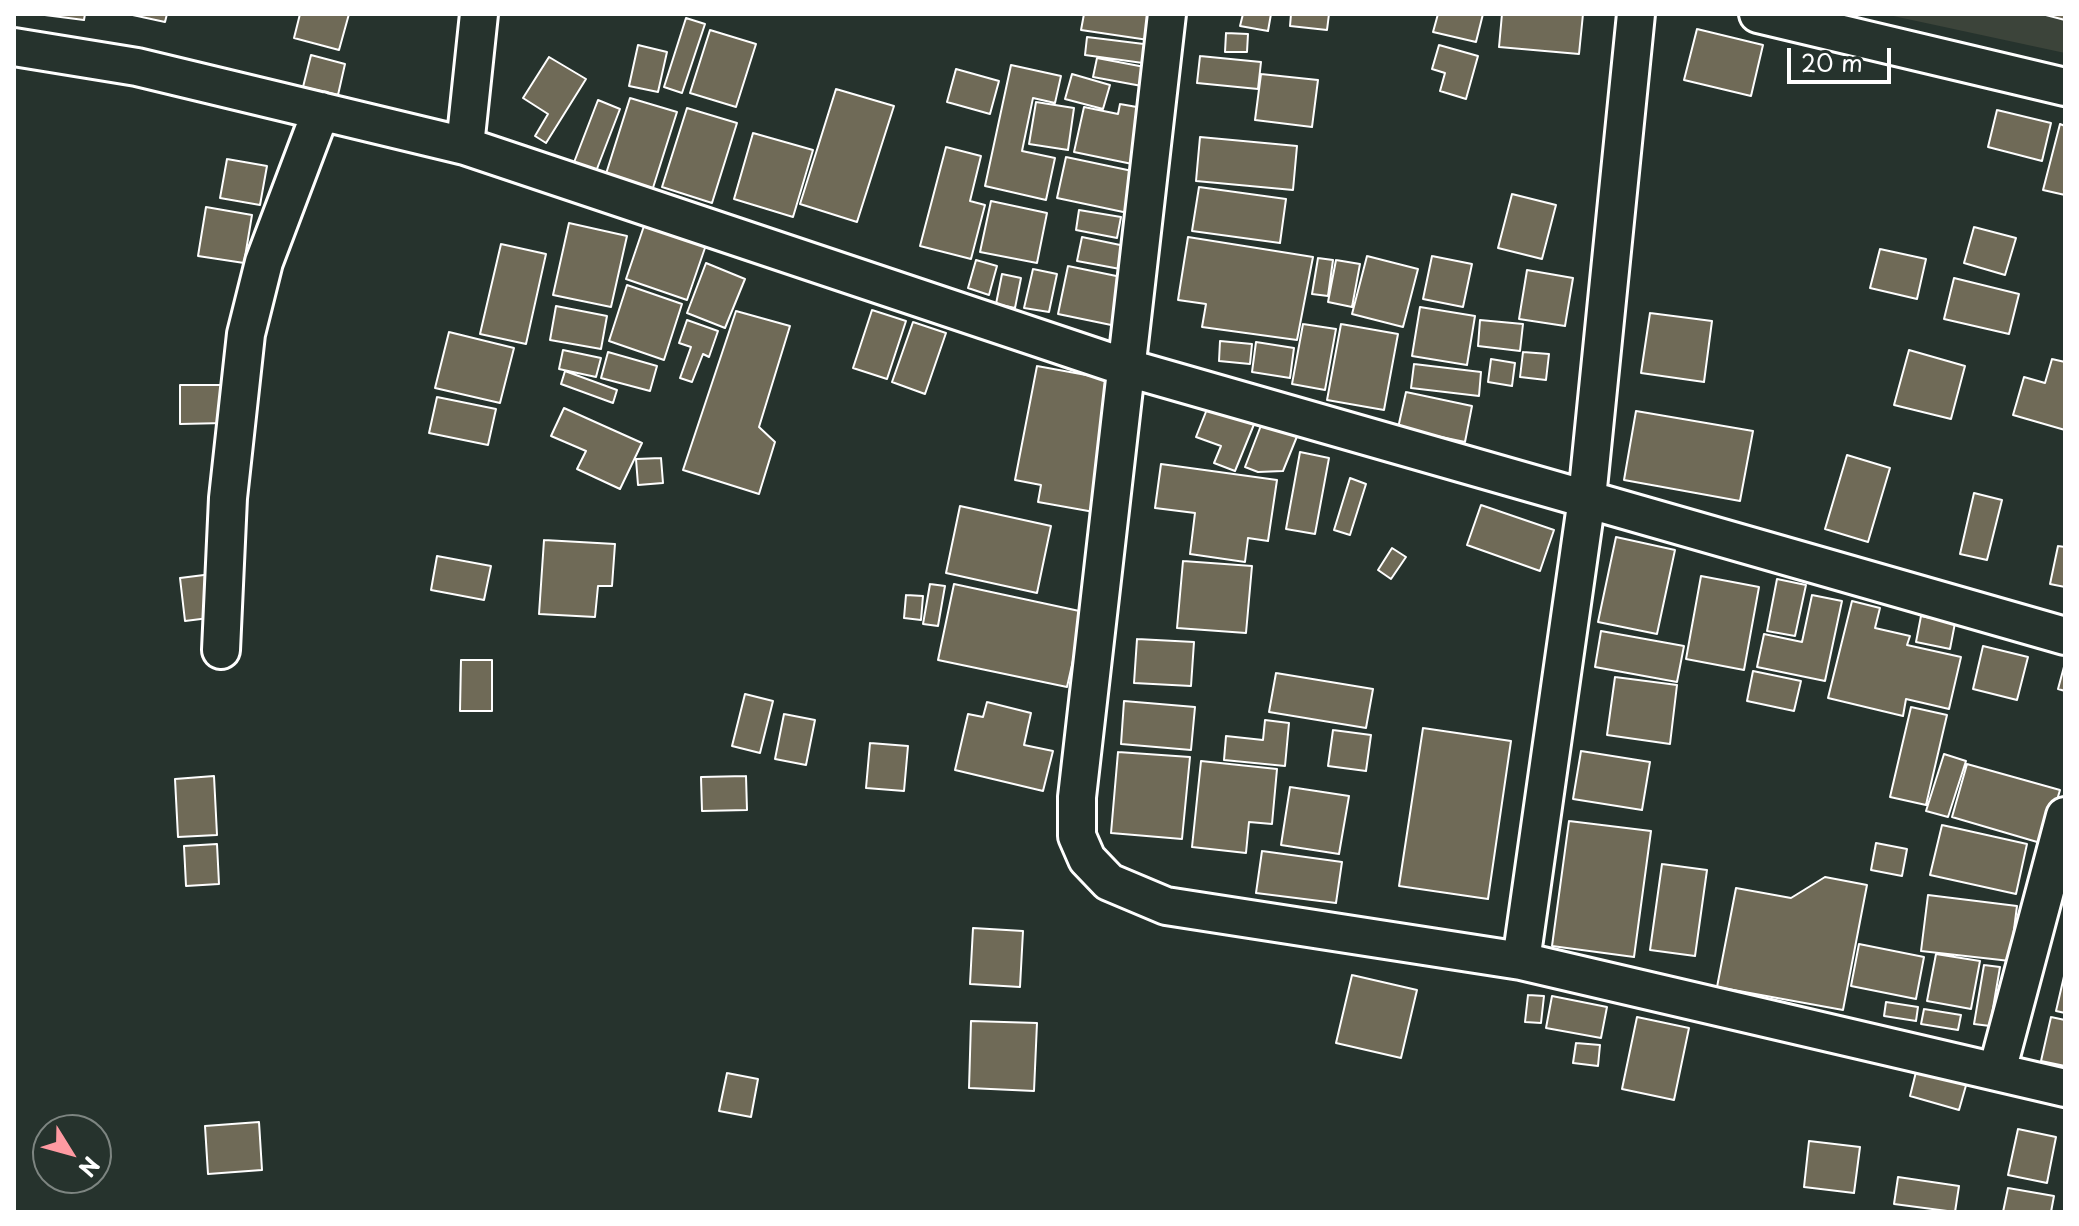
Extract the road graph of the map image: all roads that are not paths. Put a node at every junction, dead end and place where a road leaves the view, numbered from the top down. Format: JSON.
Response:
{"nodes":[{"id":1,"x":479,"y":14,"type":"edge"},
{"id":2,"x":1167,"y":14,"type":"edge"},
{"id":3,"x":1636,"y":14,"type":"edge"},
{"id":4,"x":1758,"y":14,"type":"edge"},
{"id":5,"x":14,"y":47,"type":"edge"},
{"id":6,"x":2065,"y":87,"type":"edge"},
{"id":7,"x":321,"y":111,"type":"junction"},
{"id":8,"x":465,"y":146,"type":"junction"},
{"id":9,"x":1128,"y":368,"type":"junction"},
{"id":10,"x":1587,"y":498,"type":"junction"},
{"id":11,"x":2065,"y":636,"type":"edge"},
{"id":12,"x":221,"y":650,"type":"dead end"},
{"id":13,"x":2065,"y":816,"type":"edge"},
{"id":14,"x":1521,"y":961,"type":"junction"},
{"id":15,"x":1997,"y":1071,"type":"junction"},
{"id":16,"x":2065,"y":1088,"type":"edge"}],
"edges":[{"from":1,"to":8,"type":"street"},
{"from":2,"to":9,"type":"street"},
{"from":3,"to":10,"type":"street"},
{"from":4,"to":6,"type":"street"},
{"from":5,"to":7,"type":"street"},
{"from":7,"to":8,"type":"street"},
{"from":7,"to":12,"type":"street"},
{"from":8,"to":9,"type":"street"},
{"from":9,"to":10,"type":"street"},
{"from":9,"to":14,"type":"street"},
{"from":10,"to":11,"type":"street"},
{"from":10,"to":14,"type":"street"},
{"from":13,"to":15,"type":"street"},
{"from":14,"to":15,"type":"street"},
{"from":15,"to":16,"type":"street"}]}
